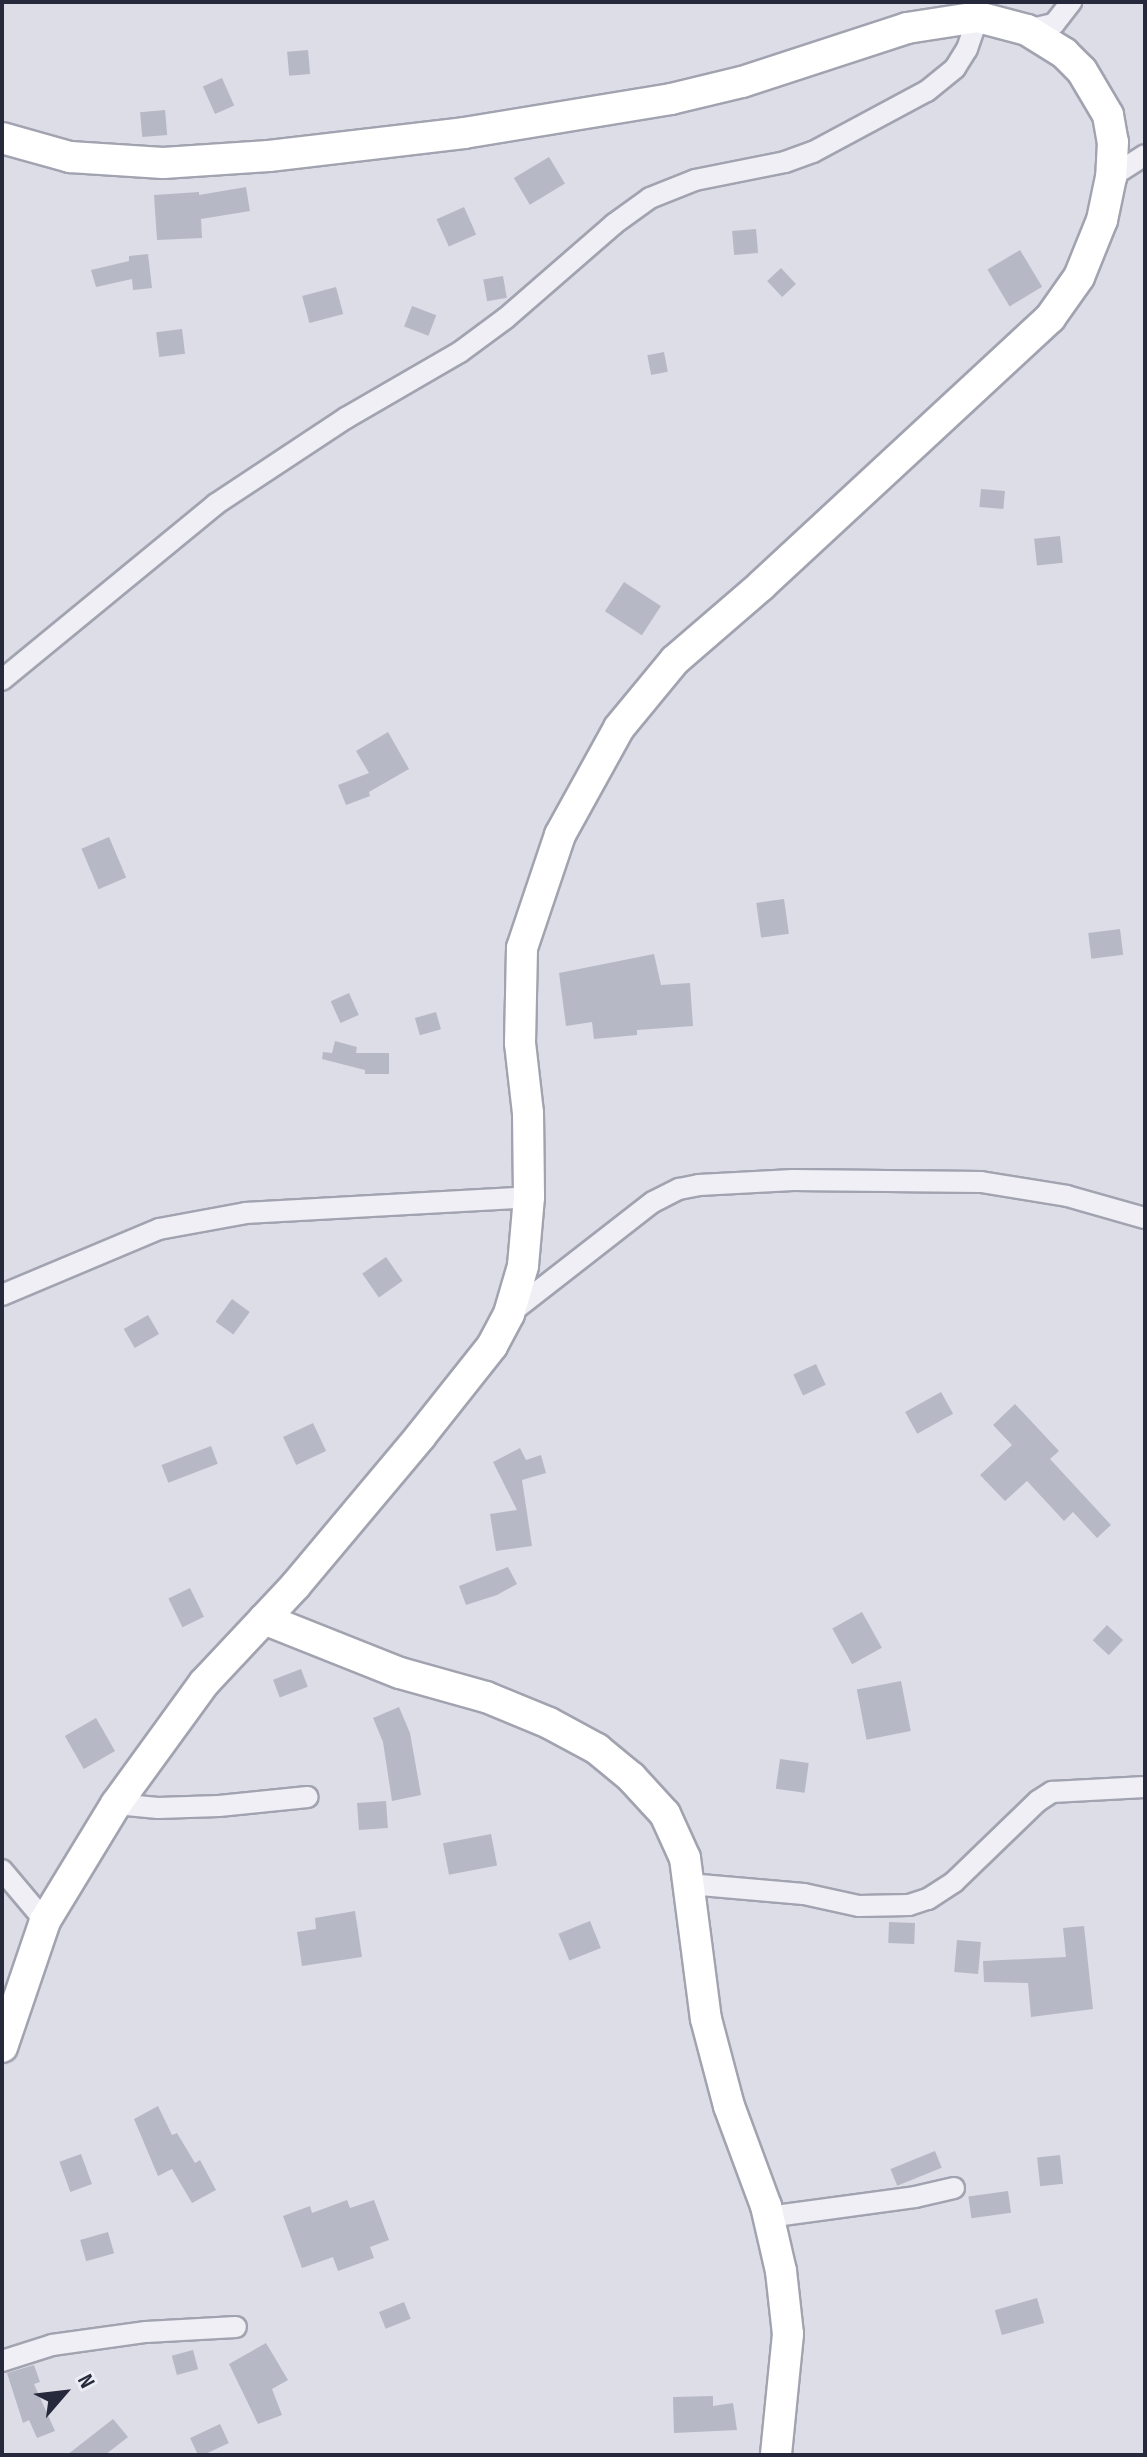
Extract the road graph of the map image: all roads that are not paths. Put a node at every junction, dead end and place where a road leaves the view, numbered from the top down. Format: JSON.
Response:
{"nodes":[{"id":1,"x":1071,"y":2,"type":"edge"},
{"id":2,"x":978,"y":17,"type":"junction"},
{"id":3,"x":1027,"y":30,"type":"junction"},
{"id":4,"x":2,"y":138,"type":"edge"},
{"id":5,"x":1145,"y":155,"type":"edge"},
{"id":6,"x":1111,"y":177,"type":"junction"},
{"id":7,"x":2,"y":680,"type":"edge"},
{"id":8,"x":529,"y":1197,"type":"junction"},
{"id":9,"x":1145,"y":1218,"type":"edge"},
{"id":10,"x":2,"y":1295,"type":"edge"},
{"id":11,"x":509,"y":1314,"type":"junction"},
{"id":12,"x":264,"y":1619,"type":"junction"},
{"id":13,"x":1145,"y":1787,"type":"edge"},
{"id":14,"x":308,"y":1797,"type":"dead end"},
{"id":15,"x":116,"y":1804,"type":"junction"},
{"id":16,"x":2,"y":1870,"type":"edge"},
{"id":17,"x":689,"y":1884,"type":"junction"},
{"id":18,"x":45,"y":1921,"type":"junction"},
{"id":19,"x":2,"y":2047,"type":"edge"},
{"id":20,"x":954,"y":2188,"type":"dead end"},
{"id":21,"x":768,"y":2217,"type":"junction"},
{"id":22,"x":236,"y":2327,"type":"dead end"},
{"id":23,"x":2,"y":2361,"type":"edge"},
{"id":24,"x":776,"y":2455,"type":"edge"}],
"edges":[{"from":1,"to":3,"type":"street"},
{"from":2,"to":3,"type":"main road"},
{"from":2,"to":4,"type":"main road"},
{"from":2,"to":7,"type":"street"},
{"from":3,"to":6,"type":"main road"},
{"from":5,"to":6,"type":"street"},
{"from":6,"to":8,"type":"main road"},
{"from":8,"to":10,"type":"street"},
{"from":8,"to":11,"type":"main road"},
{"from":9,"to":11,"type":"street"},
{"from":11,"to":12,"type":"main road"},
{"from":12,"to":15,"type":"main road"},
{"from":12,"to":17,"type":"main road"},
{"from":13,"to":17,"type":"street"},
{"from":14,"to":15,"type":"street"},
{"from":15,"to":18,"type":"main road"},
{"from":16,"to":18,"type":"street"},
{"from":17,"to":21,"type":"main road"},
{"from":18,"to":19,"type":"main road"},
{"from":20,"to":21,"type":"street"},
{"from":21,"to":24,"type":"main road"},
{"from":22,"to":23,"type":"street"}]}
